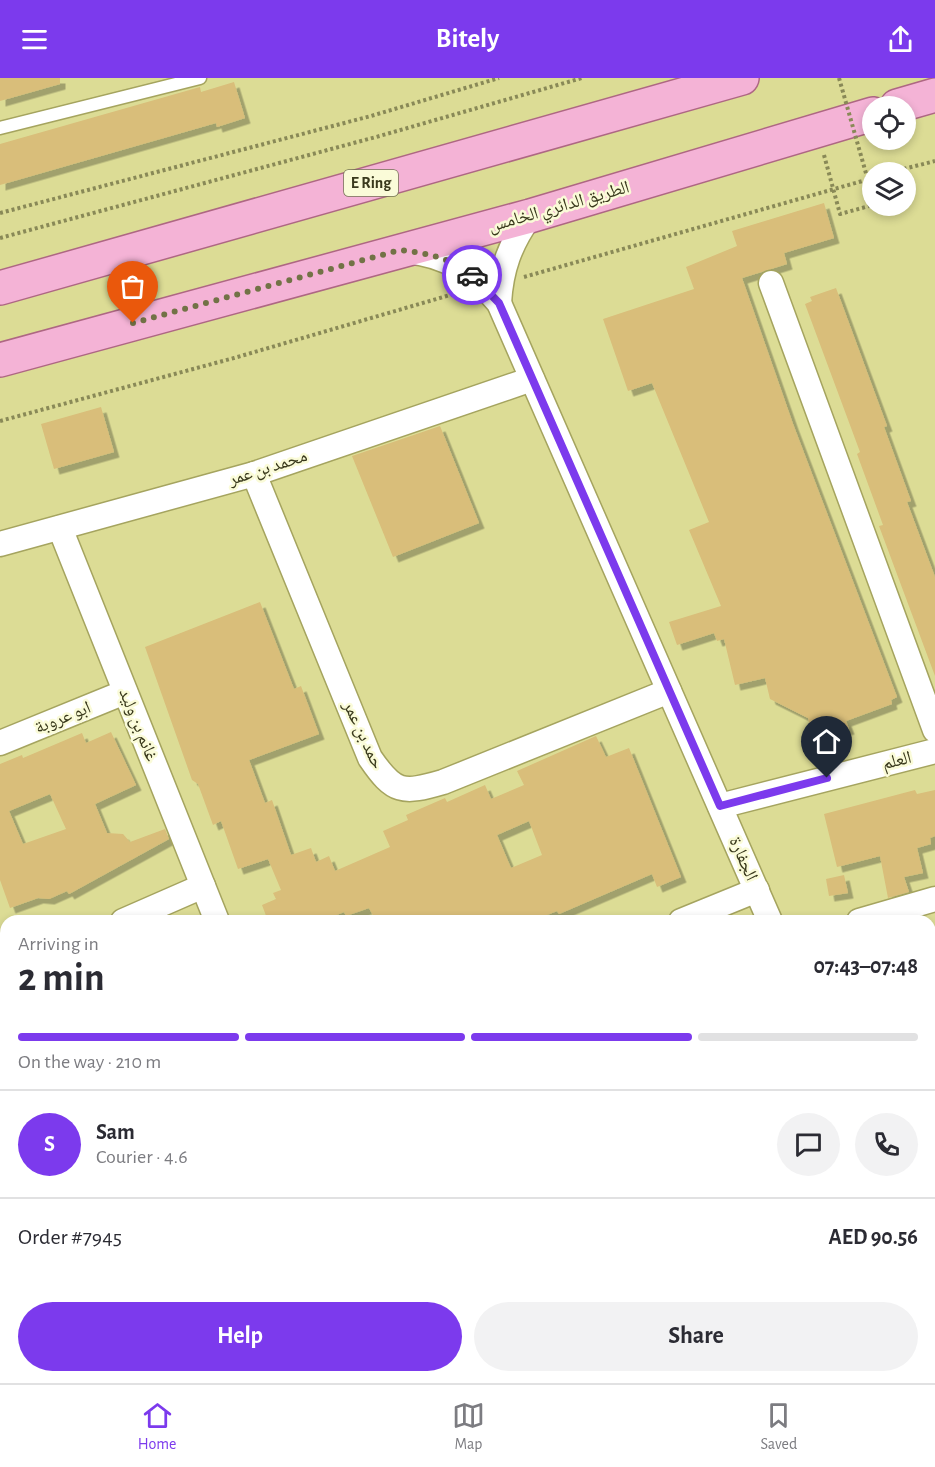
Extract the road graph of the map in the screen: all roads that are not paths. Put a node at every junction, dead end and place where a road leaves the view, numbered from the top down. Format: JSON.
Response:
{"nodes":[{"id":1,"x":200,"y":78,"type":"edge"},
{"id":2,"x":742,"y":78,"type":"edge"},
{"id":3,"x":935,"y":95,"type":"edge"},
{"id":4,"x":916,"y":100,"type":"edge"},
{"id":5,"x":862,"y":118,"type":"edge"},
{"id":6,"x":0,"y":128,"type":"edge"},
{"id":7,"x":530,"y":216,"type":"junction"},
{"id":8,"x":400,"y":250,"type":"junction"},
{"id":9,"x":771,"y":283,"type":"dead end"},
{"id":10,"x":0,"y":288,"type":"edge"},
{"id":11,"x":494,"y":291,"type":"junction"},
{"id":12,"x":0,"y":360,"type":"edge"},
{"id":13,"x":532,"y":379,"type":"junction"},
{"id":14,"x":254,"y":474,"type":"junction"},
{"id":15,"x":60,"y":528,"type":"junction"},
{"id":16,"x":0,"y":544,"type":"edge"},
{"id":17,"x":669,"y":691,"type":"junction"},
{"id":18,"x":125,"y":692,"type":"junction"},
{"id":19,"x":935,"y":730,"type":"edge"},
{"id":20,"x":0,"y":743,"type":"edge"},
{"id":21,"x":935,"y":751,"type":"edge"},
{"id":22,"x":720,"y":806,"type":"junction"},
{"id":23,"x":203,"y":886,"type":"junction"},
{"id":24,"x":757,"y":890,"type":"junction"},
{"id":25,"x":935,"y":899,"type":"edge"},
{"id":26,"x":137,"y":915,"type":"edge"},
{"id":27,"x":215,"y":915,"type":"edge"},
{"id":28,"x":696,"y":915,"type":"edge"},
{"id":29,"x":767,"y":915,"type":"edge"},
{"id":30,"x":880,"y":915,"type":"edge"}],
"edges":[{"from":1,"to":6,"type":"lane"},
{"from":2,"to":10,"type":"main road","number":"E Ring"},
{"from":3,"to":4,"type":"main road"},
{"from":5,"to":7,"type":"main road","name":"الطريق الدائري الخامس"},
{"from":7,"to":8,"type":"main road","name":"الطريق الدائري الخامس"},
{"from":7,"to":11,"type":"street"},
{"from":8,"to":11,"type":"street","name":"الجفارة"},
{"from":8,"to":12,"type":"main road","name":"الطريق الدائري الخامس"},
{"from":9,"to":19,"type":"street"},
{"from":11,"to":13,"type":"street","name":"الجفارة"},
{"from":13,"to":14,"type":"street","name":"محمد بن عمر"},
{"from":13,"to":17,"type":"street","name":"الجفارة"},
{"from":14,"to":15,"type":"street","name":"محمد بن عمر"},
{"from":14,"to":17,"type":"street","name":"حمد بن عمر"},
{"from":15,"to":16,"type":"street","name":"محمد بن عمر"},
{"from":15,"to":18,"type":"street","name":"غانم بن وليد"},
{"from":17,"to":22,"type":"street","name":"الجفارة"},
{"from":18,"to":20,"type":"street","name":"ابو عروبة"},
{"from":18,"to":23,"type":"street","name":"غانم بن وليد"},
{"from":21,"to":22,"type":"street","name":"العلم"},
{"from":22,"to":24,"type":"street","name":"الجفارة"},
{"from":23,"to":26,"type":"street"},
{"from":23,"to":27,"type":"street","name":"غانم بن وليد"},
{"from":24,"to":28,"type":"street"},
{"from":24,"to":29,"type":"street","name":"الجفارة"},
{"from":25,"to":30,"type":"street"}]}
